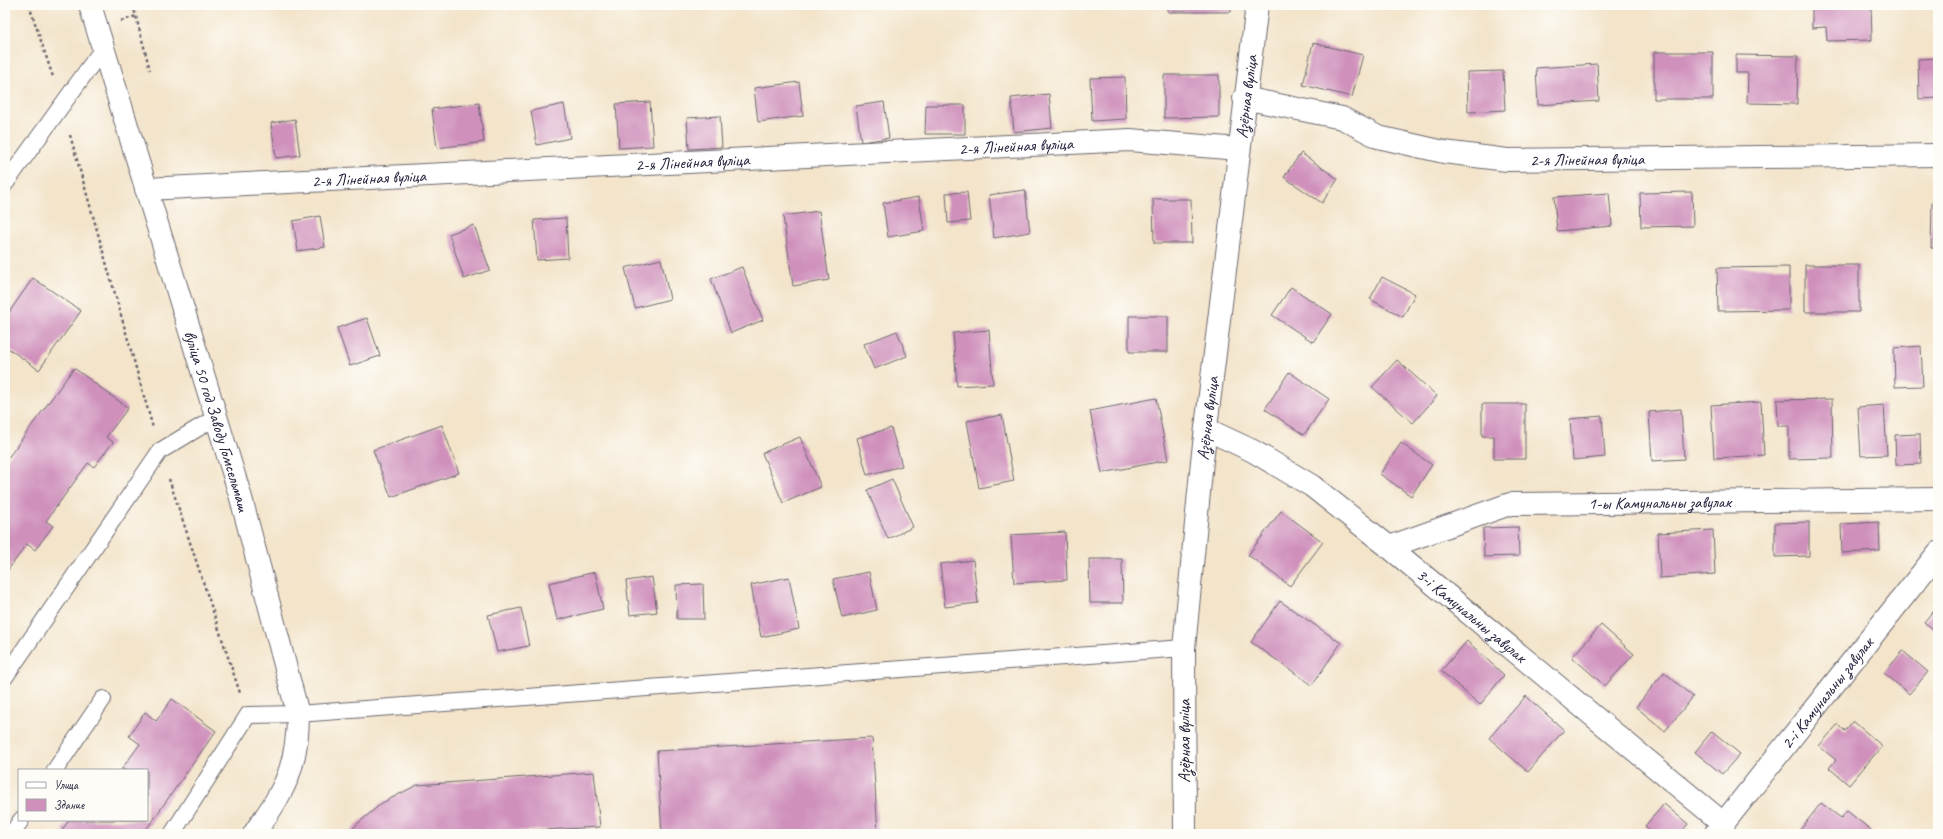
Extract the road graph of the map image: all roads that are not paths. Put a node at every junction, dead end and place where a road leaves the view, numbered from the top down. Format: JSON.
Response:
{"nodes":[{"id":1,"x":90,"y":5,"type":"edge"},
{"id":2,"x":1257,"y":5,"type":"edge"},
{"id":3,"x":104,"y":47,"type":"junction"},
{"id":4,"x":1244,"y":98,"type":"junction"},
{"id":5,"x":1238,"y":149,"type":"junction"},
{"id":6,"x":1938,"y":156,"type":"edge"},
{"id":7,"x":5,"y":184,"type":"edge"},
{"id":8,"x":146,"y":189,"type":"junction"},
{"id":9,"x":215,"y":418,"type":"junction"},
{"id":10,"x":1206,"y":429,"type":"junction"},
{"id":11,"x":1938,"y":499,"type":"edge"},
{"id":12,"x":1389,"y":547,"type":"junction"},
{"id":13,"x":1938,"y":553,"type":"edge"},
{"id":14,"x":1184,"y":648,"type":"junction"},
{"id":15,"x":5,"y":677,"type":"edge"},
{"id":16,"x":103,"y":699,"type":"dead end"},
{"id":17,"x":298,"y":714,"type":"junction"},
{"id":18,"x":56,"y":769,"type":"edge"},
{"id":19,"x":20,"y":821,"type":"edge"},
{"id":20,"x":1720,"y":829,"type":"edge"},
{"id":21,"x":12,"y":834,"type":"edge"},
{"id":22,"x":172,"y":834,"type":"edge"},
{"id":23,"x":254,"y":834,"type":"edge"},
{"id":24,"x":1185,"y":834,"type":"edge"}],
"edges":[{"from":1,"to":3,"type":"street","name":"вуліца 50 год Заводу Гомсельмаш"},
{"from":2,"to":4,"type":"street","name":"Азёрная вуліца"},
{"from":3,"to":7,"type":"lane"},
{"from":3,"to":8,"type":"street","name":"вуліца 50 год Заводу Гомсельмаш"},
{"from":4,"to":5,"type":"street","name":"Азёрная вуліца"},
{"from":4,"to":6,"type":"street","name":"2-я Лінейная вуліца"},
{"from":5,"to":8,"type":"street","name":"2-я Лінейная вуліца"},
{"from":5,"to":10,"type":"street","name":"Азёрная вуліца"},
{"from":8,"to":9,"type":"street","name":"вуліца 50 год Заводу Гомсельмаш"},
{"from":9,"to":15,"type":"lane"},
{"from":9,"to":17,"type":"street","name":"вуліца 50 год Заводу Гомсельмаш"},
{"from":10,"to":12,"type":"street","name":"3-і Камунальны завулак"},
{"from":10,"to":14,"type":"street","name":"Азёрная вуліца"},
{"from":11,"to":12,"type":"street","name":"1-ы Камунальны завулак"},
{"from":12,"to":20,"type":"street","name":"3-і Камунальны завулак"},
{"from":13,"to":20,"type":"street","name":"2-і Камунальны завулак"},
{"from":14,"to":17,"type":"lane"},
{"from":14,"to":24,"type":"street","name":"Азёрная вуліца"},
{"from":16,"to":18,"type":"lane"},
{"from":17,"to":22,"type":"lane"},
{"from":17,"to":23,"type":"street","name":"вуліца 50 год Заводу Гомсельмаш"},
{"from":19,"to":21,"type":"lane"}]}
